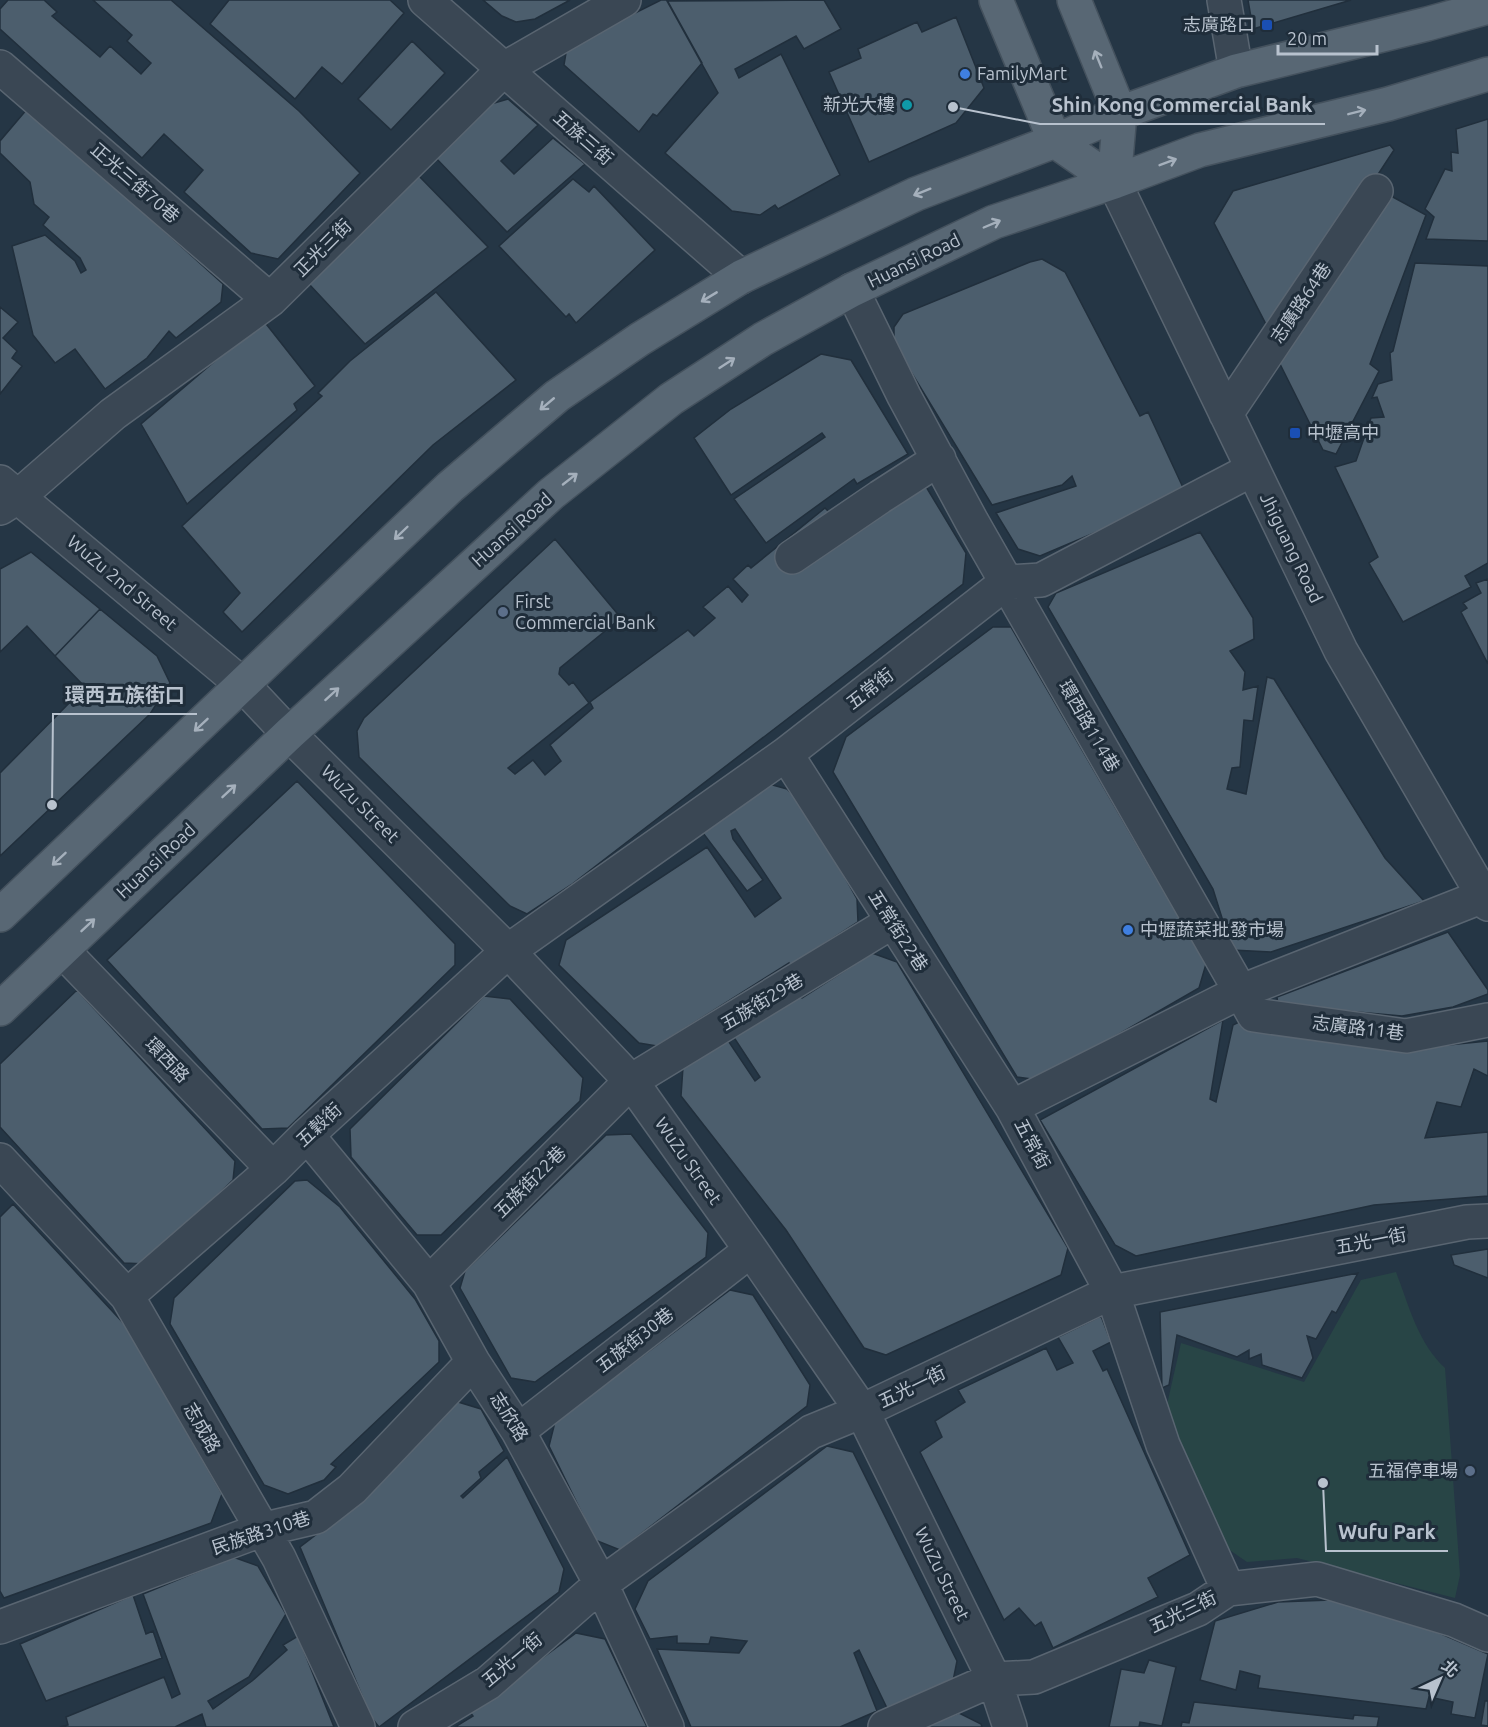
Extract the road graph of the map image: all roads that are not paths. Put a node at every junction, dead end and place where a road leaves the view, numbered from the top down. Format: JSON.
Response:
{"nodes":[{"id":1,"x":425,"y":0,"type":"edge"},
{"id":2,"x":624,"y":0,"type":"edge"},
{"id":3,"x":996,"y":0,"type":"edge"},
{"id":4,"x":1074,"y":0,"type":"edge"},
{"id":5,"x":1224,"y":0,"type":"edge"},
{"id":6,"x":1488,"y":7,"type":"edge"},
{"id":7,"x":0,"y":67,"type":"edge"},
{"id":8,"x":504,"y":69,"type":"junction"},
{"id":9,"x":1236,"y":71,"type":"junction"},
{"id":10,"x":1488,"y":74,"type":"edge"},
{"id":11,"x":1120,"y":113,"type":"junction"},
{"id":12,"x":1055,"y":141,"type":"junction"},
{"id":13,"x":1114,"y":182,"type":"junction"},
{"id":14,"x":1376,"y":191,"type":"dead end"},
{"id":15,"x":741,"y":277,"type":"junction"},
{"id":16,"x":852,"y":290,"type":"junction"},
{"id":17,"x":270,"y":300,"type":"junction"},
{"id":18,"x":1226,"y":414,"type":"junction"},
{"id":19,"x":939,"y":459,"type":"junction"},
{"id":20,"x":1253,"y":469,"type":"junction"},
{"id":21,"x":6,"y":495,"type":"edge"},
{"id":22,"x":792,"y":557,"type":"dead end"},
{"id":23,"x":1006,"y":582,"type":"junction"},
{"id":24,"x":243,"y":685,"type":"junction"},
{"id":25,"x":289,"y":734,"type":"junction"},
{"id":26,"x":786,"y":754,"type":"junction"},
{"id":27,"x":1486,"y":900,"type":"edge"},
{"id":28,"x":0,"y":915,"type":"edge"},
{"id":29,"x":892,"y":922,"type":"junction"},
{"id":30,"x":62,"y":950,"type":"junction"},
{"id":31,"x":508,"y":951,"type":"junction"},
{"id":32,"x":1242,"y":991,"type":"junction"},
{"id":33,"x":0,"y":1009,"type":"edge"},
{"id":34,"x":1488,"y":1020,"type":"edge"},
{"id":35,"x":632,"y":1081,"type":"junction"},
{"id":36,"x":1012,"y":1107,"type":"junction"},
{"id":37,"x":307,"y":1135,"type":"junction"},
{"id":38,"x":0,"y":1160,"type":"edge"},
{"id":39,"x":273,"y":1169,"type":"junction"},
{"id":40,"x":1488,"y":1221,"type":"edge"},
{"id":41,"x":751,"y":1250,"type":"junction"},
{"id":42,"x":429,"y":1282,"type":"junction"},
{"id":43,"x":1112,"y":1292,"type":"junction"},
{"id":44,"x":127,"y":1296,"type":"junction"},
{"id":45,"x":473,"y":1362,"type":"junction"},
{"id":46,"x":862,"y":1411,"type":"junction"},
{"id":47,"x":518,"y":1431,"type":"junction"},
{"id":48,"x":261,"y":1530,"type":"junction"},
{"id":49,"x":601,"y":1584,"type":"junction"},
{"id":50,"x":1228,"y":1589,"type":"junction"},
{"id":51,"x":0,"y":1627,"type":"edge"},
{"id":52,"x":1488,"y":1635,"type":"edge"},
{"id":53,"x":994,"y":1679,"type":"junction"},
{"id":54,"x":358,"y":1727,"type":"edge"},
{"id":55,"x":415,"y":1727,"type":"edge"},
{"id":56,"x":667,"y":1727,"type":"edge"},
{"id":57,"x":885,"y":1727,"type":"edge"},
{"id":58,"x":1010,"y":1727,"type":"edge"}],
"edges":[{"from":1,"to":8,"type":"street","name":"五族三街"},
{"from":2,"to":8,"type":"street","name":"正光三街"},
{"from":3,"to":12,"type":"main road"},
{"from":11,"to":4,"type":"main road","one_way":true},
{"from":5,"to":9,"type":"street"},
{"from":6,"to":9,"type":"main road"},
{"from":7,"to":17,"type":"street","name":"正光三街70巷"},
{"from":8,"to":15,"type":"street","name":"五族三街"},
{"from":8,"to":17,"type":"street","name":"正光三街"},
{"from":9,"to":11,"type":"main road"},
{"from":13,"to":10,"type":"main road","name":"Huansi Road","one_way":true},
{"from":11,"to":12,"type":"main road"},
{"from":11,"to":13,"type":"main road"},
{"from":12,"to":13,"type":"main road","name":"Jhiguang Road"},
{"from":12,"to":15,"type":"main road","one_way":true},
{"from":16,"to":13,"type":"main road","name":"Huansi Road","one_way":true},
{"from":13,"to":18,"type":"street","name":"Jhiguang Road"},
{"from":14,"to":18,"type":"street","name":"志廣路64巷"},
{"from":15,"to":24,"type":"main road","one_way":true},
{"from":16,"to":19,"type":"street","name":"環西路114巷"},
{"from":25,"to":16,"type":"main road","name":"Huansi Road","one_way":true},
{"from":17,"to":21,"type":"street","name":"正光三街"},
{"from":18,"to":20,"type":"street","name":"Jhiguang Road"},
{"from":19,"to":22,"type":"street"},
{"from":19,"to":23,"type":"street","name":"環西路114巷"},
{"from":20,"to":23,"type":"street"},
{"from":20,"to":27,"type":"street","name":"Jhiguang Road"},
{"from":21,"to":24,"type":"street","name":"WuZu 2nd Street"},
{"from":23,"to":26,"type":"street","name":"五常街"},
{"from":23,"to":32,"type":"street","name":"環西路114巷"},
{"from":24,"to":25,"type":"street","name":"WuZu Street"},
{"from":24,"to":28,"type":"main road","one_way":true},
{"from":30,"to":25,"type":"main road","name":"Huansi Road","one_way":true},
{"from":25,"to":31,"type":"street","name":"WuZu Street"},
{"from":26,"to":29,"type":"street","name":"五常街22巷"},
{"from":26,"to":31,"type":"street","name":"五常街"},
{"from":27,"to":32,"type":"street","name":"五常街"},
{"from":29,"to":35,"type":"street","name":"五族街29巷"},
{"from":29,"to":36,"type":"street","name":"五常街22巷"},
{"from":30,"to":33,"type":"main road","name":"Huansi Road"},
{"from":30,"to":39,"type":"street","name":"環西路"},
{"from":31,"to":35,"type":"street","name":"WuZu Street"},
{"from":31,"to":37,"type":"street","name":"五穀街"},
{"from":32,"to":34,"type":"street","name":"志廣路11巷"},
{"from":32,"to":36,"type":"street","name":"五常街"},
{"from":35,"to":41,"type":"street","name":"WuZu Street"},
{"from":35,"to":42,"type":"street","name":"五族街22巷"},
{"from":36,"to":43,"type":"street","name":"五常街"},
{"from":37,"to":39,"type":"street","name":"五穀街"},
{"from":37,"to":42,"type":"street","name":"志欣路"},
{"from":38,"to":44,"type":"street","name":"志成路"},
{"from":39,"to":44,"type":"street","name":"五穀街"},
{"from":40,"to":43,"type":"street","name":"五光一街"},
{"from":41,"to":46,"type":"street","name":"WuZu Street"},
{"from":41,"to":47,"type":"street","name":"五族街30巷"},
{"from":42,"to":45,"type":"street","name":"志欣路"},
{"from":43,"to":46,"type":"street","name":"五光一街"},
{"from":43,"to":50,"type":"street","name":"五常街"},
{"from":44,"to":48,"type":"street","name":"志成路"},
{"from":45,"to":47,"type":"street","name":"志欣路"},
{"from":45,"to":48,"type":"street","name":"民族路310巷"},
{"from":46,"to":49,"type":"street","name":"五光一街"},
{"from":46,"to":53,"type":"street","name":"WuZu Street"},
{"from":47,"to":49,"type":"street","name":"志欣路"},
{"from":48,"to":51,"type":"street","name":"民族路310巷"},
{"from":48,"to":54,"type":"street","name":"志成路"},
{"from":49,"to":55,"type":"street","name":"五光一街"},
{"from":49,"to":56,"type":"street","name":"志欣路"},
{"from":50,"to":52,"type":"street","name":"五光三街"},
{"from":50,"to":53,"type":"street","name":"五光三街"},
{"from":53,"to":57,"type":"street","name":"五光三街"},
{"from":53,"to":58,"type":"street","name":"WuZu Street"}]}
